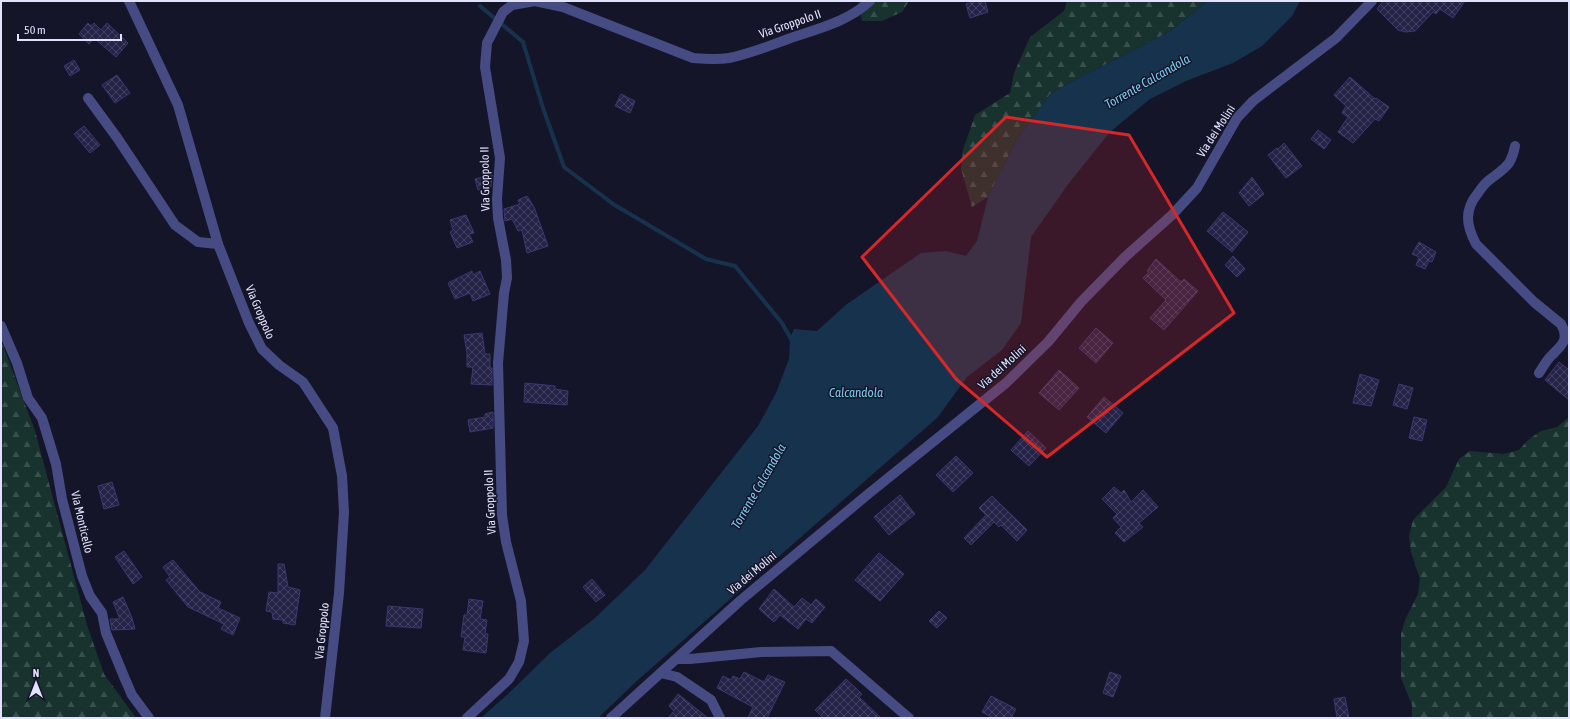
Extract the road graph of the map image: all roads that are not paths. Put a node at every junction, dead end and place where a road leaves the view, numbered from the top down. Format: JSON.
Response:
{"nodes":[{"id":1,"x":129,"y":1,"type":"edge"},
{"id":2,"x":870,"y":1,"type":"edge"},
{"id":3,"x":1372,"y":1,"type":"edge"},
{"id":4,"x":88,"y":98,"type":"dead end"},
{"id":5,"x":1515,"y":146,"type":"dead end"},
{"id":6,"x":218,"y":244,"type":"junction"},
{"id":7,"x":1,"y":326,"type":"edge"},
{"id":8,"x":1539,"y":373,"type":"dead end"},
{"id":9,"x":677,"y":659,"type":"junction"},
{"id":10,"x":661,"y":673,"type":"junction"},
{"id":11,"x":149,"y":718,"type":"edge"},
{"id":12,"x":325,"y":718,"type":"edge"},
{"id":13,"x":467,"y":718,"type":"edge"},
{"id":14,"x":611,"y":718,"type":"edge"},
{"id":15,"x":720,"y":718,"type":"edge"},
{"id":16,"x":910,"y":718,"type":"edge"}],
"edges":[{"from":1,"to":6,"type":"street","name":"Via Groppolo"},
{"from":2,"to":13,"type":"street","name":"Via Groppolo II"},
{"from":3,"to":9,"type":"street","name":"Via dei Molini"},
{"from":4,"to":6,"type":"street"},
{"from":5,"to":8,"type":"street"},
{"from":6,"to":12,"type":"street","name":"Via Groppolo"},
{"from":7,"to":11,"type":"street","name":"Via Monticello"},
{"from":9,"to":10,"type":"street","name":"Via dei Molini"},
{"from":9,"to":16,"type":"street"},
{"from":10,"to":14,"type":"street","name":"Via dei Molini"},
{"from":10,"to":15,"type":"street"}]}
